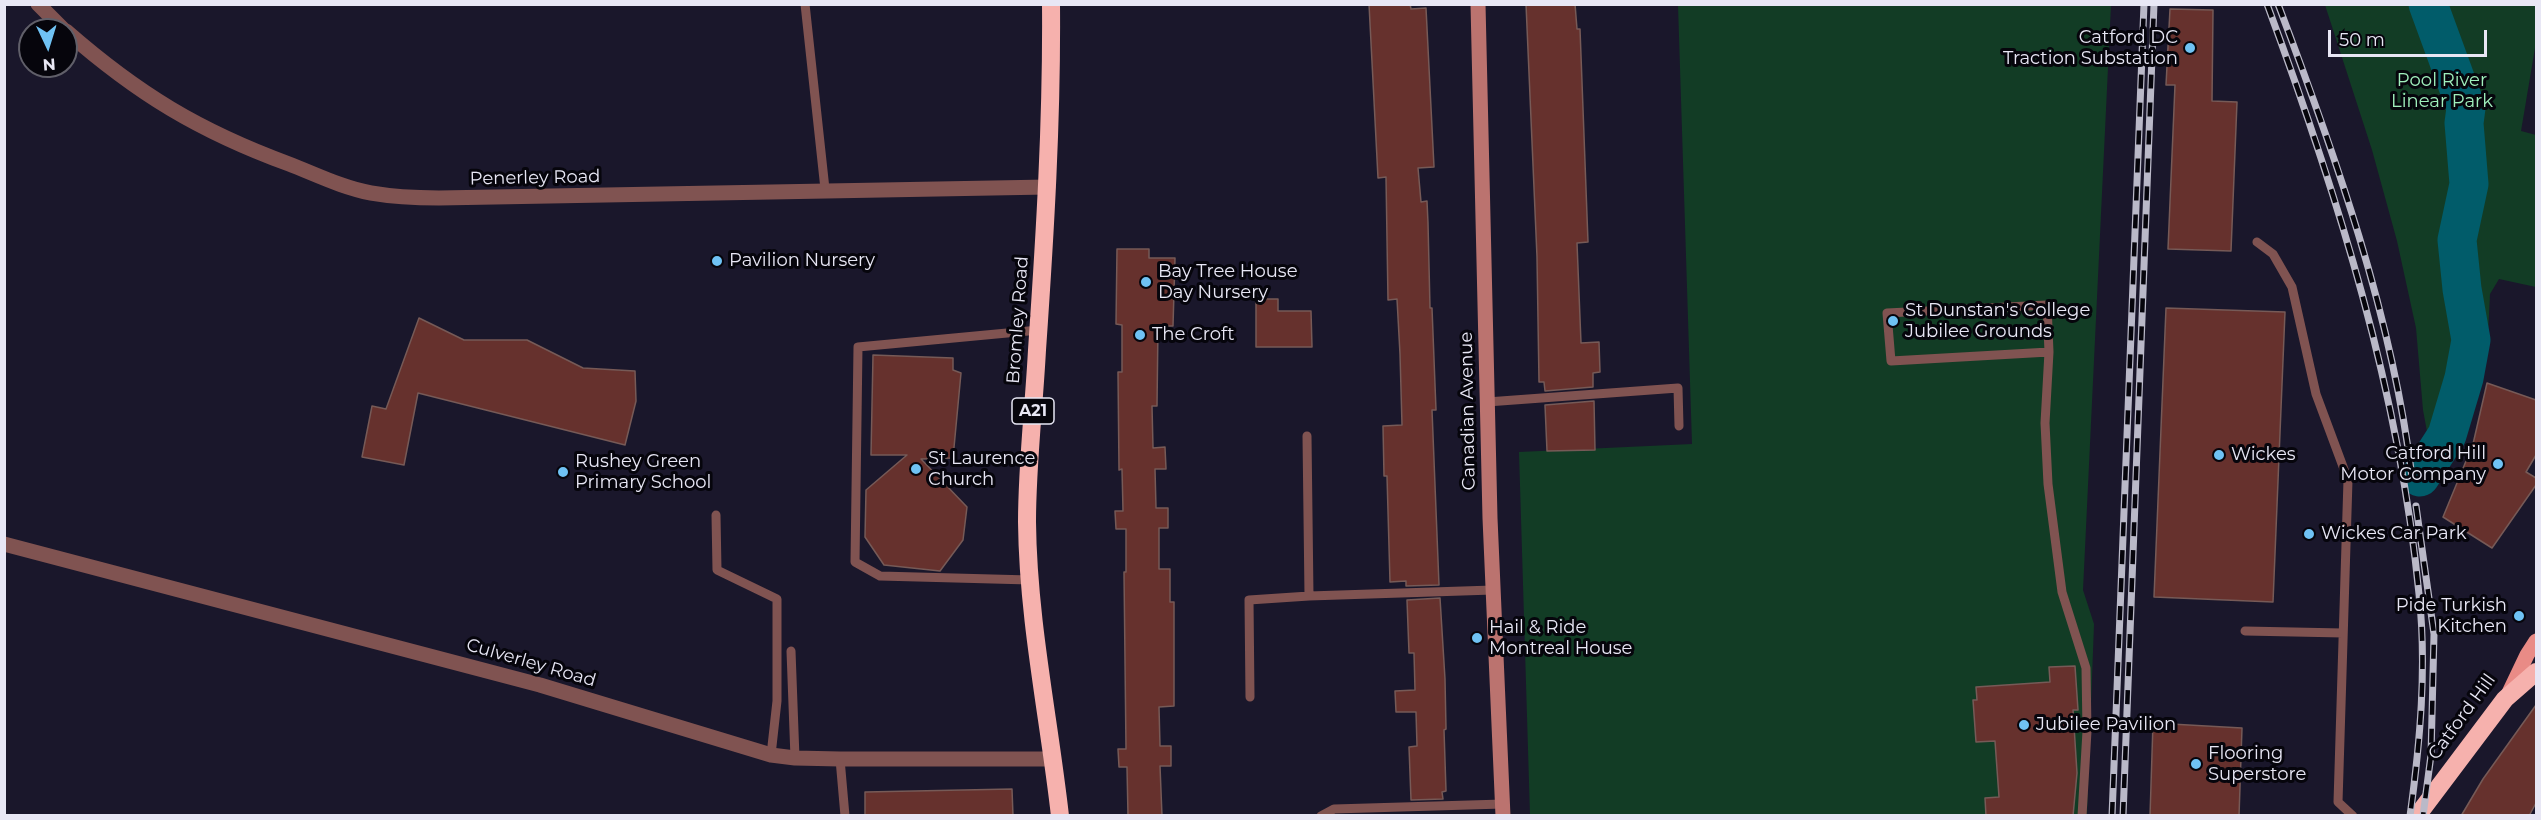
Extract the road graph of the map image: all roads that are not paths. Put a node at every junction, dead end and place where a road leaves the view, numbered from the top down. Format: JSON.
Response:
{"nodes":[{"id":1,"x":38,"y":4,"type":"edge"},
{"id":2,"x":805,"y":4,"type":"edge"},
{"id":3,"x":1051,"y":4,"type":"edge"},
{"id":4,"x":1478,"y":4,"type":"edge"},
{"id":5,"x":52,"y":18,"type":"edge"},
{"id":6,"x":78,"y":42,"type":"edge"},
{"id":7,"x":1048,"y":187,"type":"junction"},
{"id":8,"x":825,"y":189,"type":"junction"},
{"id":9,"x":2257,"y":242,"type":"dead end"},
{"id":10,"x":1039,"y":330,"type":"junction"},
{"id":11,"x":2049,"y":352,"type":"junction"},
{"id":12,"x":1487,"y":402,"type":"junction"},
{"id":13,"x":1678,"y":426,"type":"dead end"},
{"id":14,"x":1307,"y":436,"type":"dead end"},
{"id":15,"x":716,"y":516,"type":"dead end"},
{"id":16,"x":4,"y":544,"type":"edge"},
{"id":17,"x":1030,"y":580,"type":"junction"},
{"id":18,"x":1493,"y":590,"type":"junction"},
{"id":19,"x":1309,"y":596,"type":"junction"},
{"id":20,"x":2245,"y":631,"type":"dead end"},
{"id":21,"x":2343,"y":633,"type":"junction"},
{"id":22,"x":2536,"y":641,"type":"edge"},
{"id":23,"x":792,"y":651,"type":"dead end"},
{"id":24,"x":2536,"y":672,"type":"edge"},
{"id":25,"x":1250,"y":697,"type":"dead end"},
{"id":26,"x":2505,"y":699,"type":"junction"},
{"id":27,"x":771,"y":755,"type":"junction"},
{"id":28,"x":795,"y":758,"type":"junction"},
{"id":29,"x":840,"y":759,"type":"junction"},
{"id":30,"x":1053,"y":759,"type":"junction"},
{"id":31,"x":1503,"y":810,"type":"edge"},
{"id":32,"x":844,"y":816,"type":"edge"},
{"id":33,"x":1060,"y":816,"type":"edge"},
{"id":34,"x":1321,"y":816,"type":"edge"},
{"id":35,"x":2082,"y":816,"type":"edge"},
{"id":36,"x":2353,"y":816,"type":"edge"},
{"id":37,"x":2417,"y":816,"type":"edge"}],
"edges":[{"from":1,"to":5,"type":"street","name":"Penerley Road"},
{"from":2,"to":8,"type":"lane"},
{"from":3,"to":7,"type":"highway","name":"Bromley Road","number":"A21"},
{"from":4,"to":12,"type":"street","name":"Canadian Avenue"},
{"from":6,"to":8,"type":"street","name":"Penerley Road"},
{"from":7,"to":8,"type":"street","name":"Penerley Road"},
{"from":7,"to":10,"type":"highway","name":"Bromley Road","number":"A21"},
{"from":9,"to":21,"type":"lane"},
{"from":10,"to":17,"type":"highway","name":"Bromley Road","number":"A21"},
{"from":10,"to":17,"type":"lane"},
{"from":11,"to":11,"type":"lane"},
{"from":11,"to":35,"type":"lane"},
{"from":12,"to":13,"type":"lane"},
{"from":12,"to":18,"type":"street","name":"Canadian Avenue"},
{"from":14,"to":19,"type":"lane"},
{"from":15,"to":27,"type":"lane"},
{"from":16,"to":27,"type":"street","name":"Culverley Road"},
{"from":17,"to":30,"type":"highway","name":"Bromley Road","number":"A21"},
{"from":18,"to":19,"type":"lane"},
{"from":18,"to":31,"type":"street","name":"Canadian Avenue"},
{"from":19,"to":25,"type":"lane"},
{"from":20,"to":21,"type":"lane"},
{"from":21,"to":36,"type":"lane"},
{"from":22,"to":26,"type":"main road","name":"Catford Hill"},
{"from":23,"to":28,"type":"lane"},
{"from":24,"to":26,"type":"highway"},
{"from":26,"to":37,"type":"highway","name":"Catford Hill"},
{"from":27,"to":28,"type":"street","name":"Culverley Road"},
{"from":28,"to":29,"type":"street","name":"Culverley Road"},
{"from":29,"to":30,"type":"street","name":"Culverley Road"},
{"from":29,"to":32,"type":"lane"},
{"from":30,"to":33,"type":"highway","name":"Bromley Road","number":"A21"},
{"from":31,"to":34,"type":"lane"}]}
